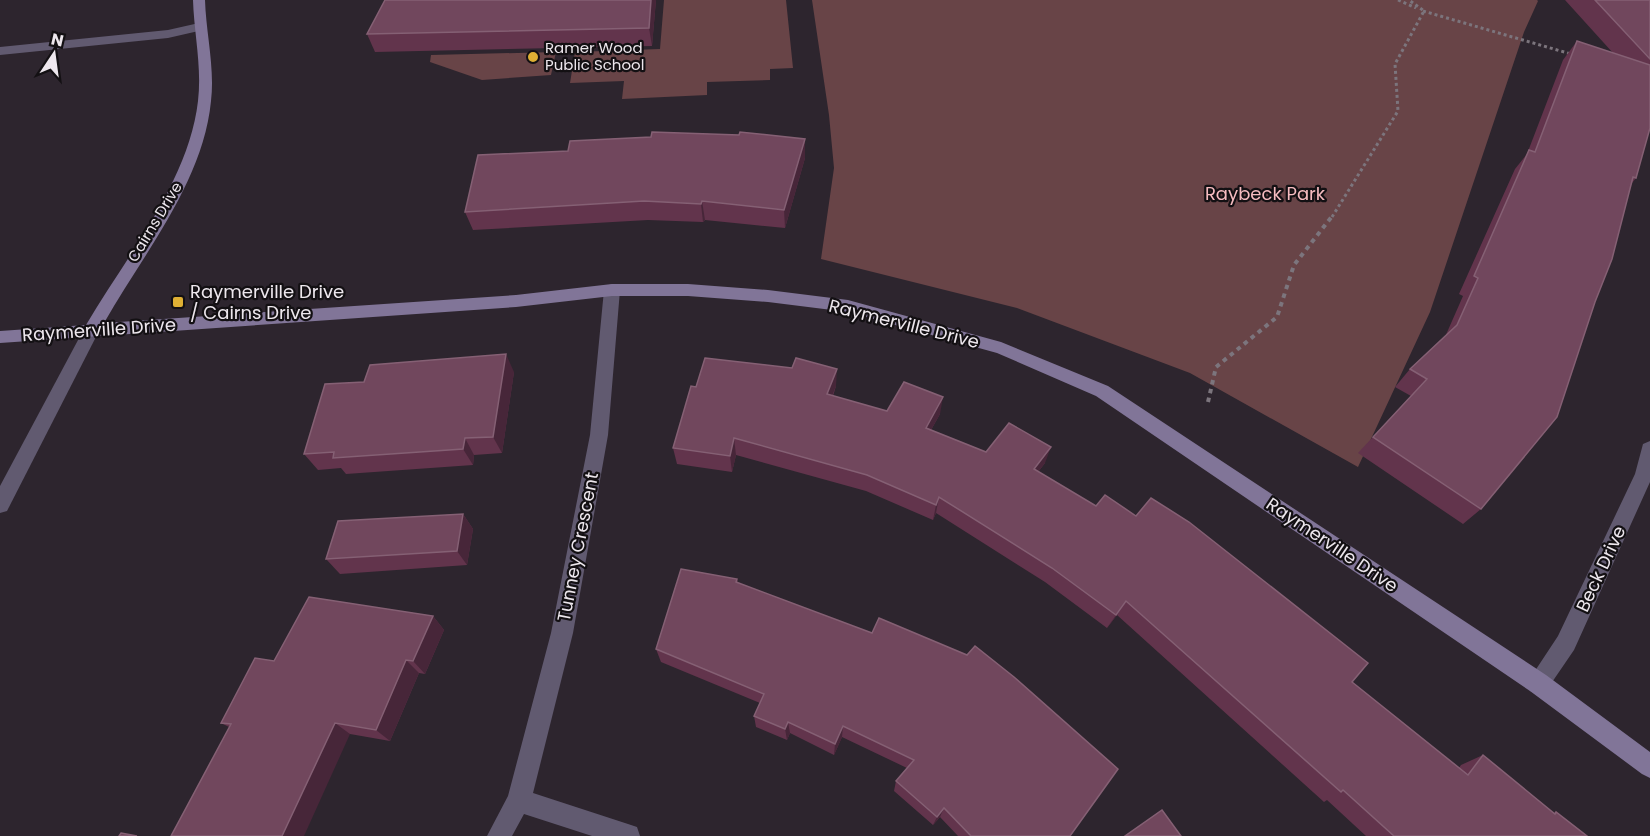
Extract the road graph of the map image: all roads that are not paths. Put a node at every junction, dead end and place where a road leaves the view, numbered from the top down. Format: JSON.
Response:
{"nodes":[{"id":1,"x":199,"y":0,"type":"edge"},
{"id":2,"x":199,"y":27,"type":"junction"},
{"id":3,"x":0,"y":51,"type":"edge"},
{"id":4,"x":612,"y":290,"type":"junction"},
{"id":5,"x":91,"y":331,"type":"junction"},
{"id":6,"x":0,"y":337,"type":"edge"},
{"id":7,"x":1650,"y":449,"type":"edge"},
{"id":8,"x":0,"y":505,"type":"edge"},
{"id":9,"x":1538,"y":683,"type":"junction"},
{"id":10,"x":1650,"y":766,"type":"edge"},
{"id":11,"x":519,"y":800,"type":"junction"},
{"id":12,"x":499,"y":836,"type":"edge"},
{"id":13,"x":628,"y":836,"type":"edge"}],
"edges":[{"from":1,"to":2,"type":"street","name":"Cairns Drive"},
{"from":2,"to":3,"type":"street"},
{"from":2,"to":5,"type":"street","name":"Cairns Drive"},
{"from":4,"to":5,"type":"street","name":"Raymerville Drive"},
{"from":4,"to":9,"type":"street","name":"Raymerville Drive"},
{"from":4,"to":11,"type":"street","name":"Tunney Crescent"},
{"from":5,"to":6,"type":"street","name":"Raymerville Drive"},
{"from":5,"to":8,"type":"street"},
{"from":7,"to":9,"type":"street","name":"Beck Drive"},
{"from":9,"to":10,"type":"street","name":"Raymerville Drive"},
{"from":11,"to":12,"type":"street","name":"Tunney Crescent"},
{"from":11,"to":13,"type":"street"}]}
